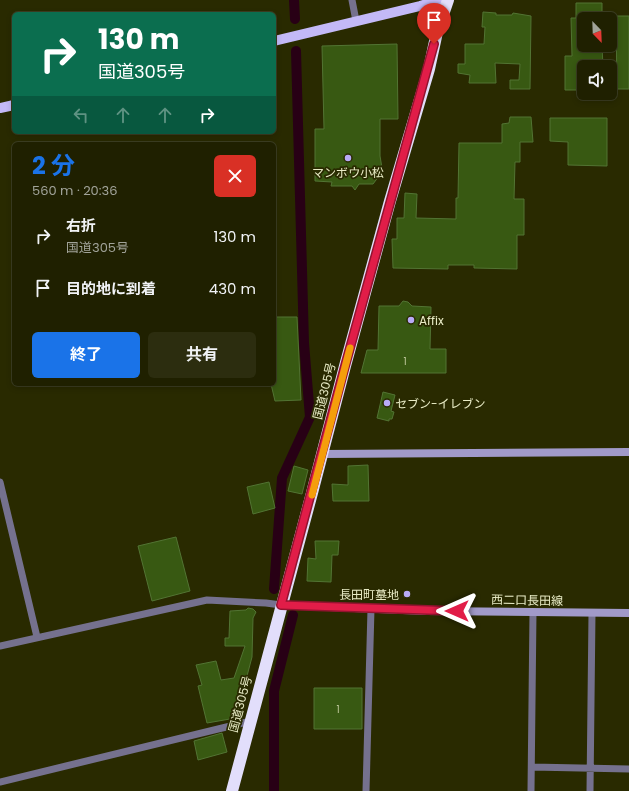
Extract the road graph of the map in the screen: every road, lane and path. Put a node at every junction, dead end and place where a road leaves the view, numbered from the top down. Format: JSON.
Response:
{"nodes":[{"id":1,"x":352,"y":0,"type":"edge"},
{"id":2,"x":440,"y":0,"type":"edge"},
{"id":3,"x":448,"y":0,"type":"edge"},
{"id":4,"x":356,"y":21,"type":"junction"},
{"id":5,"x":276,"y":41,"type":"edge"},
{"id":6,"x":12,"y":105,"type":"edge"},
{"id":7,"x":0,"y":108,"type":"edge"},
{"id":8,"x":629,"y":452,"type":"edge"},
{"id":9,"x":322,"y":454,"type":"junction"},
{"id":10,"x":0,"y":482,"type":"edge"},
{"id":11,"x":281,"y":605,"type":"junction"},
{"id":12,"x":371,"y":609,"type":"junction"},
{"id":13,"x":533,"y":612,"type":"junction"},
{"id":14,"x":592,"y":613,"type":"junction"},
{"id":15,"x":629,"y":613,"type":"edge"},
{"id":16,"x":37,"y":637,"type":"junction"},
{"id":17,"x":0,"y":646,"type":"edge"},
{"id":18,"x":250,"y":720,"type":"junction"},
{"id":19,"x":532,"y":767,"type":"junction"},
{"id":20,"x":590,"y":768,"type":"junction"},
{"id":21,"x":629,"y":769,"type":"edge"},
{"id":22,"x":0,"y":782,"type":"edge"},
{"id":23,"x":232,"y":791,"type":"edge"},
{"id":24,"x":366,"y":791,"type":"edge"},
{"id":25,"x":531,"y":791,"type":"edge"},
{"id":26,"x":590,"y":791,"type":"edge"}],
"edges":[{"from":1,"to":4,"type":"street"},
{"from":2,"to":4,"type":"main road"},
{"from":3,"to":9,"type":"highway","name":"国道305号"},
{"from":4,"to":5,"type":"main road"},
{"from":6,"to":7,"type":"main road"},
{"from":8,"to":9,"type":"main road"},
{"from":9,"to":11,"type":"highway","name":"国道305号"},
{"from":10,"to":16,"type":"street"},
{"from":11,"to":12,"type":"main road","name":"西二口長田線"},
{"from":11,"to":16,"type":"street"},
{"from":11,"to":18,"type":"highway","name":"国道305号"},
{"from":12,"to":13,"type":"main road","name":"西二口長田線"},
{"from":12,"to":24,"type":"street"},
{"from":13,"to":14,"type":"main road","name":"西二口長田線"},
{"from":13,"to":19,"type":"street"},
{"from":14,"to":15,"type":"main road","name":"西二口長田線"},
{"from":14,"to":20,"type":"street"},
{"from":16,"to":17,"type":"street"},
{"from":18,"to":22,"type":"street"},
{"from":18,"to":23,"type":"highway","name":"国道305号"},
{"from":19,"to":20,"type":"street"},
{"from":19,"to":25,"type":"street"},
{"from":20,"to":21,"type":"street"},
{"from":20,"to":26,"type":"street"}]}
